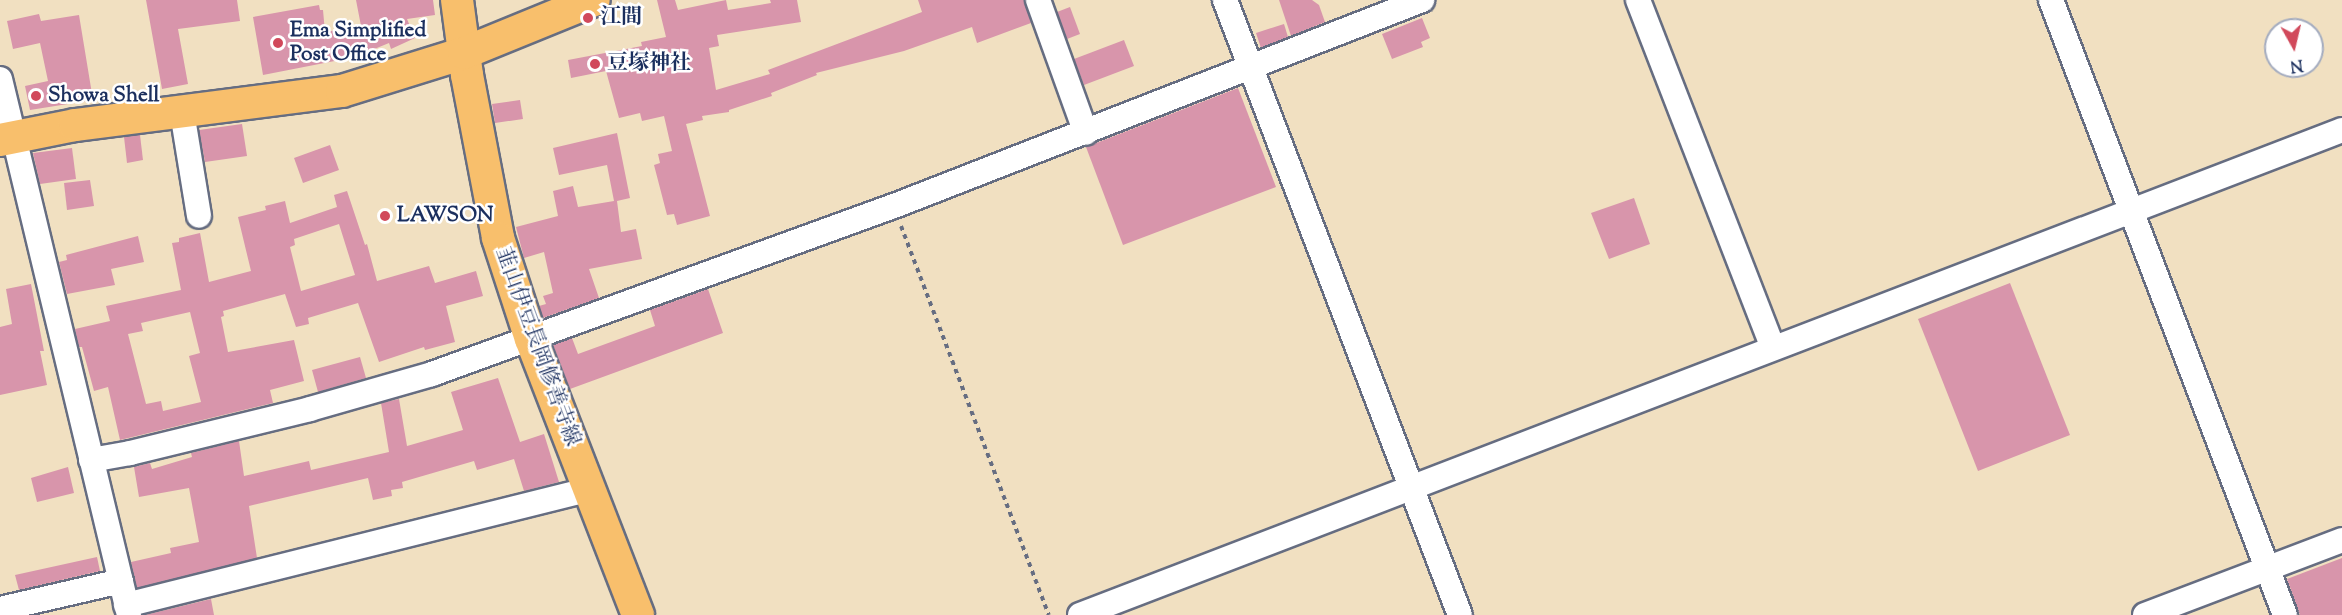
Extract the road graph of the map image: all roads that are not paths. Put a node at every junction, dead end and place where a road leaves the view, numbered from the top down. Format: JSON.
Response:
{"nodes":[{"id":1,"x":457,"y":0,"type":"edge"},
{"id":2,"x":594,"y":0,"type":"edge"},
{"id":3,"x":1038,"y":0,"type":"edge"},
{"id":4,"x":1225,"y":0,"type":"edge"},
{"id":5,"x":1422,"y":0,"type":"edge"},
{"id":6,"x":1638,"y":0,"type":"edge"},
{"id":7,"x":2051,"y":0,"type":"edge"},
{"id":8,"x":464,"y":53,"type":"junction"},
{"id":9,"x":1250,"y":66,"type":"junction"},
{"id":10,"x":0,"y":79,"type":"edge"},
{"id":11,"x":182,"y":112,"type":"junction"},
{"id":12,"x":2342,"y":130,"type":"edge"},
{"id":13,"x":1086,"y":133,"type":"junction"},
{"id":14,"x":7,"y":139,"type":"edge"},
{"id":15,"x":2131,"y":210,"type":"junction"},
{"id":16,"x":199,"y":216,"type":"dead end"},
{"id":17,"x":531,"y":339,"type":"junction"},
{"id":18,"x":1773,"y":348,"type":"junction"},
{"id":19,"x":91,"y":460,"type":"junction"},
{"id":20,"x":1412,"y":488,"type":"junction"},
{"id":21,"x":588,"y":490,"type":"junction"},
{"id":22,"x":2342,"y":540,"type":"edge"},
{"id":23,"x":2267,"y":568,"type":"junction"},
{"id":24,"x":121,"y":582,"type":"junction"},
{"id":25,"x":0,"y":609,"type":"edge"},
{"id":26,"x":127,"y":610,"type":"edge"},
{"id":27,"x":638,"y":615,"type":"edge"},
{"id":28,"x":1080,"y":615,"type":"edge"},
{"id":29,"x":1460,"y":615,"type":"edge"},
{"id":30,"x":2145,"y":615,"type":"edge"},
{"id":31,"x":2285,"y":615,"type":"edge"}],
"edges":[{"from":1,"to":8,"type":"main road","name":"韮山伊豆長岡修善寺線"},
{"from":2,"to":8,"type":"main road"},
{"from":3,"to":13,"type":"street"},
{"from":4,"to":9,"type":"street"},
{"from":5,"to":9,"type":"street"},
{"from":6,"to":18,"type":"street"},
{"from":7,"to":15,"type":"street"},
{"from":8,"to":11,"type":"main road"},
{"from":8,"to":17,"type":"main road","name":"韮山伊豆長岡修善寺線"},
{"from":9,"to":13,"type":"street"},
{"from":9,"to":20,"type":"street"},
{"from":10,"to":14,"type":"street"},
{"from":11,"to":14,"type":"main road"},
{"from":11,"to":16,"type":"street"},
{"from":12,"to":15,"type":"street"},
{"from":13,"to":17,"type":"street"},
{"from":14,"to":19,"type":"street"},
{"from":15,"to":18,"type":"street"},
{"from":15,"to":23,"type":"street"},
{"from":17,"to":19,"type":"street"},
{"from":17,"to":21,"type":"main road","name":"韮山伊豆長岡修善寺線"},
{"from":18,"to":20,"type":"street"},
{"from":19,"to":24,"type":"street"},
{"from":20,"to":28,"type":"street"},
{"from":20,"to":29,"type":"street"},
{"from":21,"to":26,"type":"street"},
{"from":21,"to":27,"type":"main road","name":"韮山伊豆長岡修善寺線"},
{"from":22,"to":23,"type":"street"},
{"from":23,"to":30,"type":"street"},
{"from":23,"to":31,"type":"street"},
{"from":24,"to":25,"type":"street"},
{"from":24,"to":26,"type":"street"}]}
